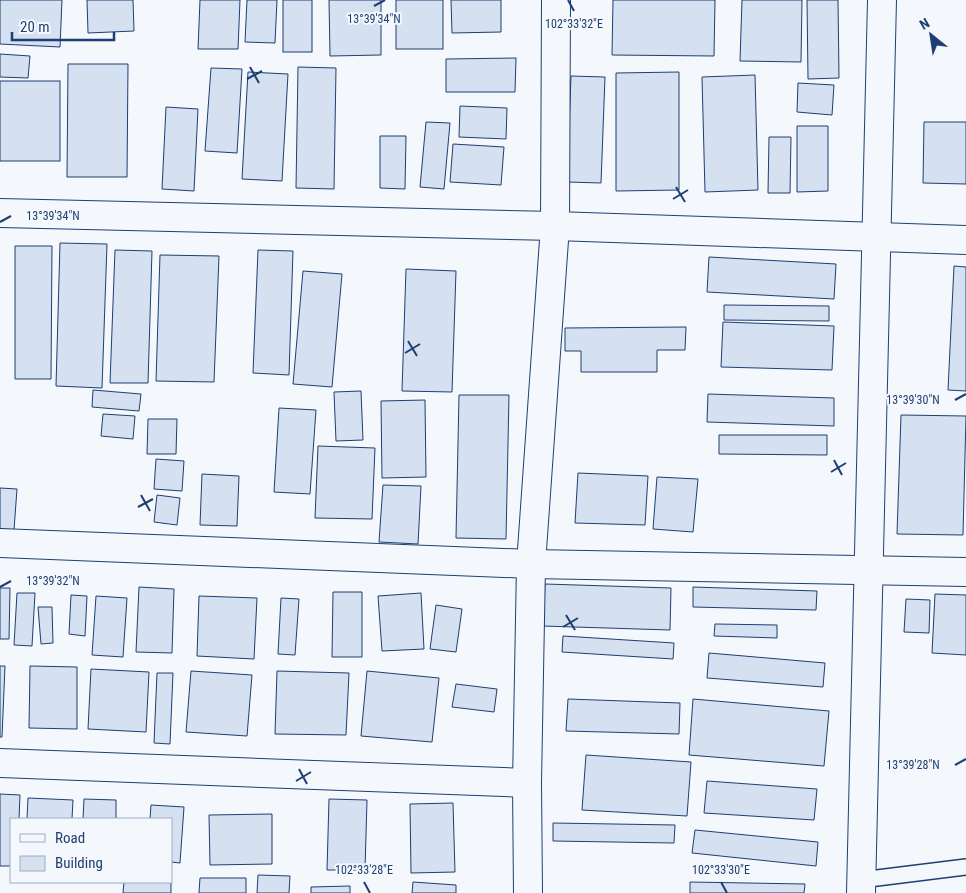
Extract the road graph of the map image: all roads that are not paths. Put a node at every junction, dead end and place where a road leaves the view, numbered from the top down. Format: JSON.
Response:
{"nodes":[{"id":1,"x":556,"y":0,"type":"edge"},
{"id":2,"x":882,"y":0,"type":"edge"},
{"id":3,"x":0,"y":212,"type":"edge"},
{"id":4,"x":555,"y":226,"type":"junction"},
{"id":5,"x":876,"y":237,"type":"junction"},
{"id":6,"x":966,"y":240,"type":"edge"},
{"id":7,"x":0,"y":543,"type":"edge"},
{"id":8,"x":531,"y":564,"type":"junction"},
{"id":9,"x":868,"y":570,"type":"junction"},
{"id":10,"x":966,"y":572,"type":"edge"},
{"id":11,"x":0,"y":763,"type":"edge"},
{"id":12,"x":526,"y":783,"type":"junction"},
{"id":13,"x":966,"y":867,"type":"edge"},
{"id":14,"x":861,"y":886,"type":"edge"},
{"id":15,"x":528,"y":893,"type":"edge"}],
"edges":[{"from":1,"to":4,"type":"street"},
{"from":2,"to":5,"type":"street"},
{"from":3,"to":4,"type":"street"},
{"from":4,"to":5,"type":"street"},
{"from":4,"to":8,"type":"street"},
{"from":5,"to":6,"type":"street"},
{"from":5,"to":9,"type":"street"},
{"from":7,"to":8,"type":"street"},
{"from":8,"to":9,"type":"street"},
{"from":8,"to":12,"type":"street"},
{"from":9,"to":10,"type":"street"},
{"from":9,"to":14,"type":"street"},
{"from":11,"to":12,"type":"street"},
{"from":12,"to":15,"type":"street"},
{"from":13,"to":14,"type":"lane"}]}
